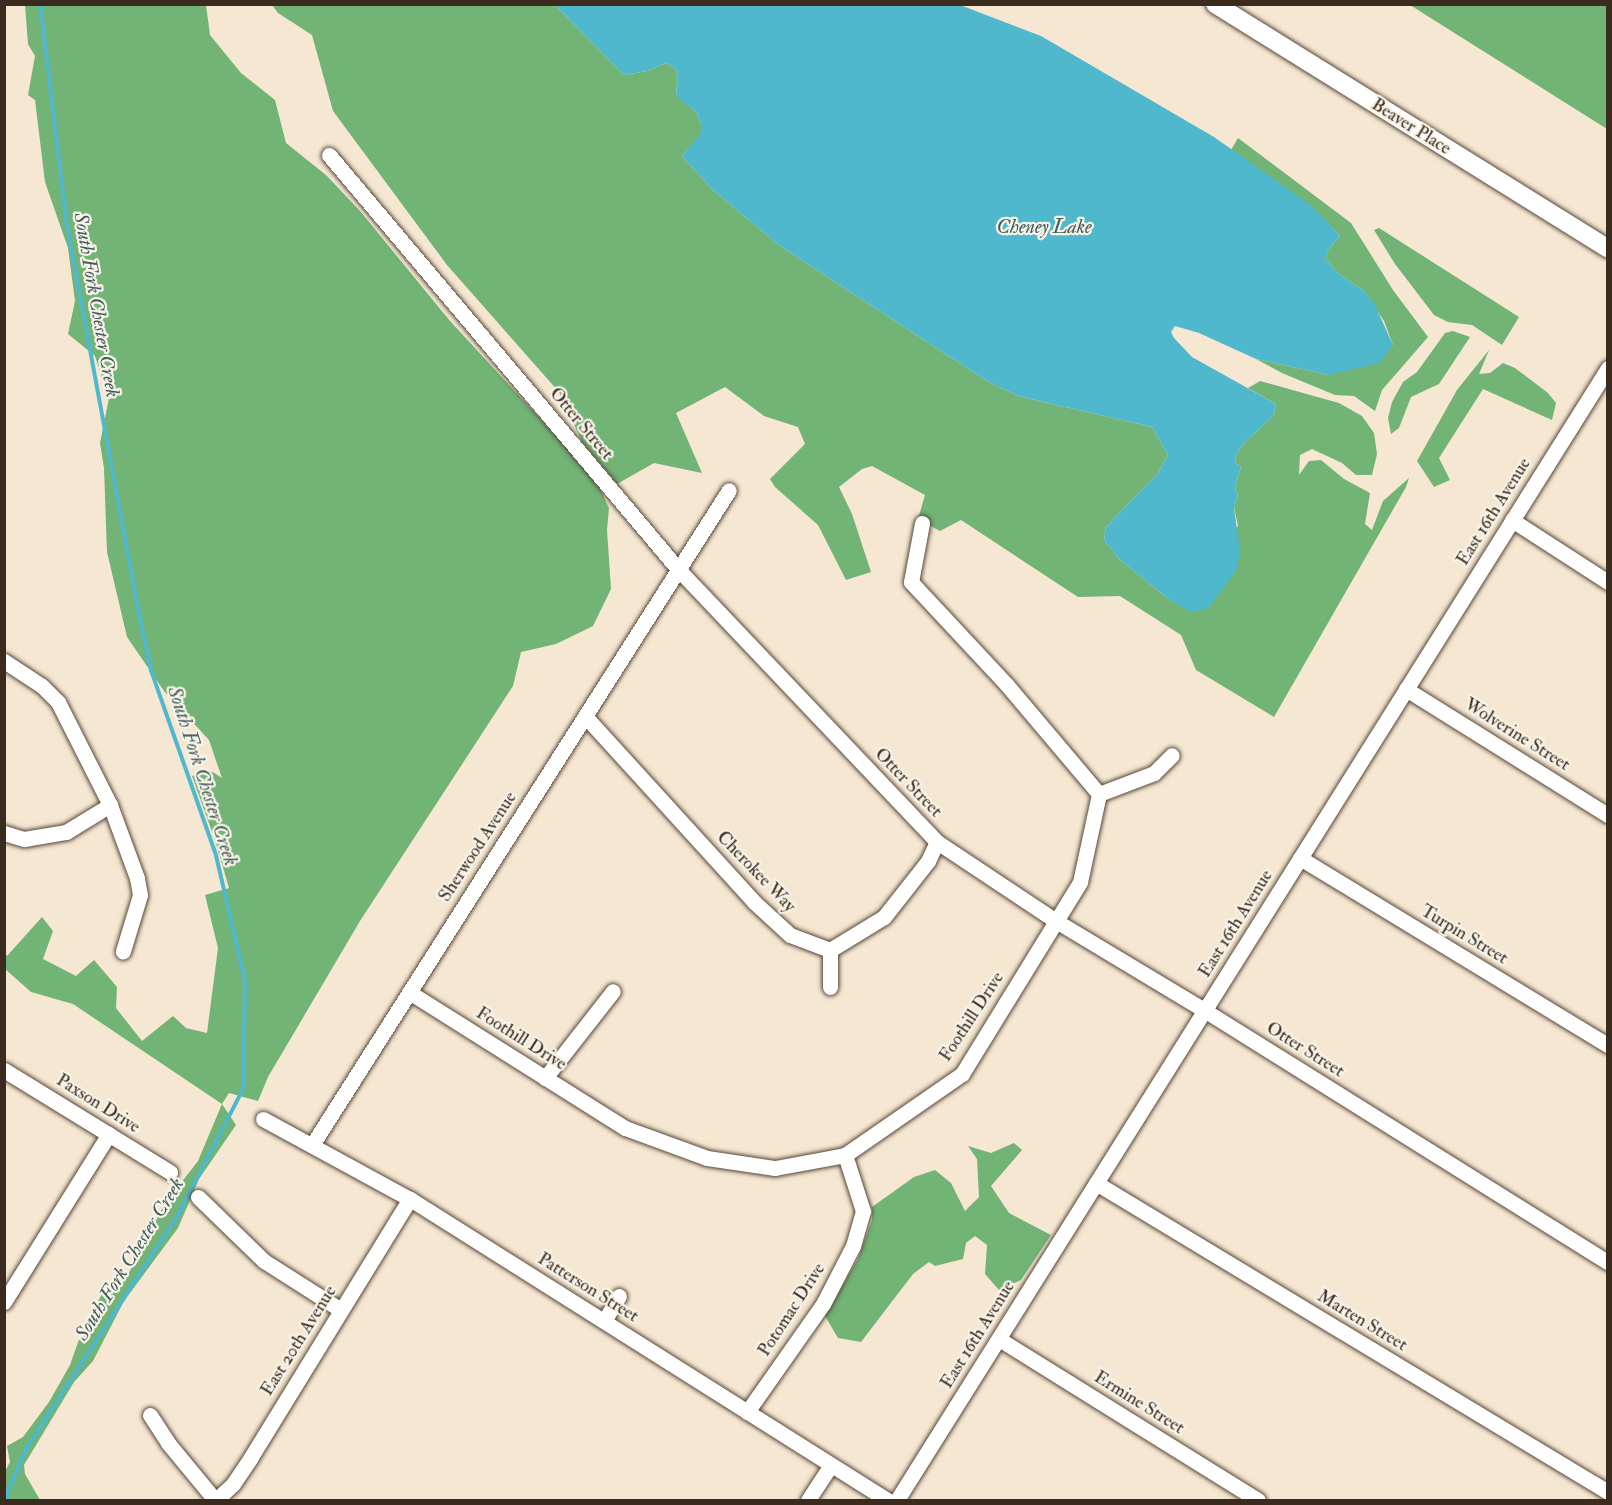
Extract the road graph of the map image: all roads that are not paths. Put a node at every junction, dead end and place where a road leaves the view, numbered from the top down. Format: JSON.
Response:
{"nodes":[{"id":1,"x":1215,"y":4,"type":"edge"},
{"id":2,"x":329,"y":155,"type":"dead end"},
{"id":3,"x":1608,"y":249,"type":"edge"},
{"id":4,"x":1608,"y":368,"type":"edge"},
{"id":5,"x":729,"y":490,"type":"dead end"},
{"id":6,"x":1512,"y":520,"type":"junction"},
{"id":7,"x":922,"y":523,"type":"dead end"},
{"id":8,"x":678,"y":569,"type":"junction"},
{"id":9,"x":1608,"y":582,"type":"edge"},
{"id":10,"x":4,"y":661,"type":"edge"},
{"id":11,"x":1406,"y":689,"type":"junction"},
{"id":12,"x":585,"y":716,"type":"junction"},
{"id":13,"x":1172,"y":755,"type":"dead end"},
{"id":14,"x":1099,"y":794,"type":"junction"},
{"id":15,"x":110,"y":805,"type":"junction"},
{"id":16,"x":1608,"y":814,"type":"edge"},
{"id":17,"x":4,"y":832,"type":"edge"},
{"id":18,"x":937,"y":842,"type":"junction"},
{"id":19,"x":1300,"y":858,"type":"junction"},
{"id":20,"x":1056,"y":921,"type":"junction"},
{"id":21,"x":830,"y":950,"type":"junction"},
{"id":22,"x":123,"y":951,"type":"dead end"},
{"id":23,"x":831,"y":987,"type":"dead end"},
{"id":24,"x":613,"y":991,"type":"dead end"},
{"id":25,"x":409,"y":992,"type":"junction"},
{"id":26,"x":1204,"y":1010,"type":"junction"},
{"id":27,"x":1608,"y":1045,"type":"edge"},
{"id":28,"x":4,"y":1070,"type":"edge"},
{"id":29,"x":545,"y":1077,"type":"junction"},
{"id":30,"x":263,"y":1119,"type":"dead end"},
{"id":31,"x":109,"y":1134,"type":"junction"},
{"id":32,"x":312,"y":1145,"type":"junction"},
{"id":33,"x":845,"y":1155,"type":"junction"},
{"id":34,"x":170,"y":1172,"type":"dead end"},
{"id":35,"x":1096,"y":1183,"type":"junction"},
{"id":36,"x":198,"y":1197,"type":"dead end"},
{"id":37,"x":410,"y":1199,"type":"junction"},
{"id":38,"x":1608,"y":1262,"type":"edge"},
{"id":39,"x":619,"y":1296,"type":"dead end"},
{"id":40,"x":4,"y":1302,"type":"edge"},
{"id":41,"x":341,"y":1310,"type":"junction"},
{"id":42,"x":604,"y":1321,"type":"junction"},
{"id":43,"x":999,"y":1339,"type":"junction"},
{"id":44,"x":747,"y":1412,"type":"junction"},
{"id":45,"x":150,"y":1416,"type":"dead end"},
{"id":46,"x":831,"y":1465,"type":"junction"},
{"id":47,"x":1608,"y":1492,"type":"edge"},
{"id":48,"x":215,"y":1500,"type":"edge"},
{"id":49,"x":808,"y":1500,"type":"edge"},
{"id":50,"x":887,"y":1500,"type":"edge"},
{"id":51,"x":897,"y":1500,"type":"edge"},
{"id":52,"x":1258,"y":1500,"type":"edge"}],
"edges":[{"from":1,"to":3,"type":"street","name":"Beaver Place"},
{"from":2,"to":8,"type":"street","name":"Otter Street"},
{"from":4,"to":6,"type":"street","name":"East 16th Avenue"},
{"from":5,"to":8,"type":"street","name":"Sherwood Avenue"},
{"from":6,"to":9,"type":"street"},
{"from":6,"to":11,"type":"street","name":"East 16th Avenue"},
{"from":7,"to":14,"type":"street"},
{"from":8,"to":12,"type":"street","name":"Sherwood Avenue"},
{"from":8,"to":18,"type":"street","name":"Otter Street"},
{"from":10,"to":15,"type":"street"},
{"from":11,"to":16,"type":"street","name":"Wolverine Street"},
{"from":11,"to":19,"type":"street","name":"East 16th Avenue"},
{"from":12,"to":21,"type":"street","name":"Cherokee Way"},
{"from":12,"to":25,"type":"street","name":"Sherwood Avenue"},
{"from":13,"to":14,"type":"street"},
{"from":14,"to":20,"type":"street","name":"Foothill Drive"},
{"from":15,"to":17,"type":"street"},
{"from":15,"to":22,"type":"street"},
{"from":18,"to":20,"type":"street","name":"Otter Street"},
{"from":18,"to":21,"type":"street"},
{"from":19,"to":26,"type":"street","name":"East 16th Avenue"},
{"from":19,"to":27,"type":"street","name":"Turpin Street"},
{"from":20,"to":26,"type":"street","name":"Otter Street"},
{"from":20,"to":33,"type":"street","name":"Foothill Drive"},
{"from":21,"to":23,"type":"street"},
{"from":24,"to":29,"type":"street"},
{"from":25,"to":29,"type":"street","name":"Foothill Drive"},
{"from":25,"to":32,"type":"street","name":"Sherwood Avenue"},
{"from":26,"to":35,"type":"street","name":"East 16th Avenue"},
{"from":26,"to":38,"type":"street","name":"Otter Street"},
{"from":28,"to":31,"type":"street","name":"Paxson Drive"},
{"from":29,"to":33,"type":"street","name":"Foothill Drive"},
{"from":30,"to":32,"type":"street","name":"Patterson Street"},
{"from":31,"to":34,"type":"street","name":"Paxson Drive"},
{"from":31,"to":40,"type":"street"},
{"from":32,"to":37,"type":"street","name":"Patterson Street"},
{"from":33,"to":44,"type":"street","name":"Potomac Drive"},
{"from":35,"to":43,"type":"street","name":"East 16th Avenue"},
{"from":35,"to":47,"type":"street","name":"Marten Street"},
{"from":36,"to":41,"type":"street"},
{"from":37,"to":41,"type":"street","name":"East 20th Avenue"},
{"from":37,"to":42,"type":"street","name":"Patterson Street"},
{"from":39,"to":42,"type":"street"},
{"from":41,"to":48,"type":"street","name":"East 20th Avenue"},
{"from":42,"to":44,"type":"street","name":"Patterson Street"},
{"from":43,"to":51,"type":"street","name":"East 16th Avenue"},
{"from":43,"to":52,"type":"street","name":"Ermine Street"},
{"from":44,"to":46,"type":"street","name":"Patterson Street"},
{"from":45,"to":48,"type":"street"},
{"from":46,"to":49,"type":"street"},
{"from":46,"to":50,"type":"street","name":"Patterson Street"}]}
